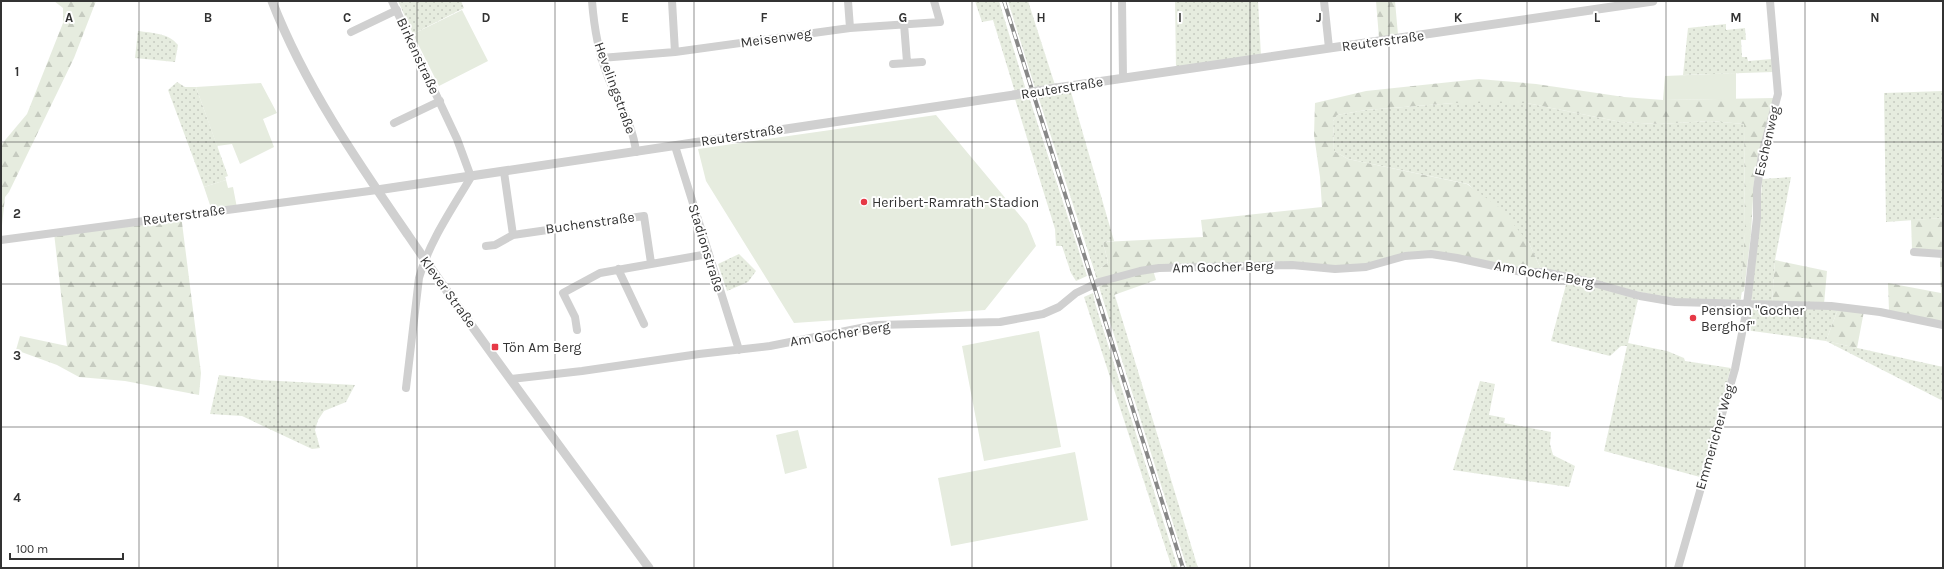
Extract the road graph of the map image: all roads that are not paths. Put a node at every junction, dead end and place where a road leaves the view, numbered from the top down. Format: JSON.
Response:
{"nodes":[{"id":1,"x":272,"y":1,"type":"edge"},
{"id":2,"x":392,"y":1,"type":"edge"},
{"id":3,"x":592,"y":1,"type":"edge"},
{"id":4,"x":672,"y":1,"type":"edge"},
{"id":5,"x":848,"y":1,"type":"edge"},
{"id":6,"x":934,"y":1,"type":"edge"},
{"id":7,"x":1122,"y":1,"type":"edge"},
{"id":8,"x":1324,"y":1,"type":"edge"},
{"id":9,"x":1654,"y":1,"type":"edge"},
{"id":10,"x":1770,"y":1,"type":"edge"},
{"id":11,"x":397,"y":10,"type":"junction"},
{"id":12,"x":904,"y":24,"type":"junction"},
{"id":13,"x":850,"y":28,"type":"junction"},
{"id":14,"x":351,"y":32,"type":"dead end"},
{"id":15,"x":1329,"y":48,"type":"junction"},
{"id":16,"x":675,"y":52,"type":"junction"},
{"id":17,"x":601,"y":58,"type":"junction"},
{"id":18,"x":907,"y":62,"type":"junction"},
{"id":19,"x":922,"y":62,"type":"dead end"},
{"id":20,"x":893,"y":64,"type":"dead end"},
{"id":21,"x":1122,"y":78,"type":"junction"},
{"id":22,"x":440,"y":101,"type":"junction"},
{"id":23,"x":394,"y":123,"type":"dead end"},
{"id":24,"x":675,"y":146,"type":"junction"},
{"id":25,"x":636,"y":152,"type":"junction"},
{"id":26,"x":504,"y":172,"type":"junction"},
{"id":27,"x":471,"y":177,"type":"junction"},
{"id":28,"x":372,"y":190,"type":"junction"},
{"id":29,"x":513,"y":234,"type":"junction"},
{"id":30,"x":1,"y":240,"type":"edge"},
{"id":31,"x":486,"y":246,"type":"dead end"},
{"id":32,"x":1914,"y":252,"type":"dead end"},
{"id":33,"x":708,"y":254,"type":"junction"},
{"id":34,"x":1943,"y":254,"type":"edge"},
{"id":35,"x":426,"y":260,"type":"junction"},
{"id":36,"x":651,"y":263,"type":"junction"},
{"id":37,"x":618,"y":269,"type":"junction"},
{"id":38,"x":1746,"y":304,"type":"junction"},
{"id":39,"x":644,"y":324,"type":"dead end"},
{"id":40,"x":1943,"y":325,"type":"edge"},
{"id":41,"x":577,"y":330,"type":"dead end"},
{"id":42,"x":739,"y":350,"type":"junction"},
{"id":43,"x":511,"y":379,"type":"junction"},
{"id":44,"x":406,"y":388,"type":"dead end"},
{"id":45,"x":649,"y":568,"type":"edge"},
{"id":46,"x":1678,"y":568,"type":"edge"}],
"edges":[{"from":1,"to":28,"type":"street","name":"Klever Straße"},
{"from":2,"to":11,"type":"street","name":"Birkenstraße"},
{"from":3,"to":17,"type":"street","name":"Hevelingstraße"},
{"from":4,"to":16,"type":"street"},
{"from":5,"to":13,"type":"street"},
{"from":6,"to":12,"type":"street","name":"Meisenweg"},
{"from":7,"to":21,"type":"street"},
{"from":8,"to":15,"type":"street"},
{"from":9,"to":15,"type":"street","name":"Reuterstraße"},
{"from":10,"to":38,"type":"street","name":"Eschenweg"},
{"from":11,"to":14,"type":"street","name":"Birkenstraße"},
{"from":11,"to":22,"type":"street","name":"Birkenstraße"},
{"from":12,"to":13,"type":"street","name":"Meisenweg"},
{"from":12,"to":18,"type":"street"},
{"from":13,"to":16,"type":"street","name":"Meisenweg"},
{"from":15,"to":21,"type":"street","name":"Reuterstraße"},
{"from":16,"to":17,"type":"street","name":"Meisenweg"},
{"from":17,"to":25,"type":"street","name":"Hevelingstraße"},
{"from":18,"to":19,"type":"street"},
{"from":18,"to":20,"type":"street"},
{"from":21,"to":24,"type":"street","name":"Reuterstraße","bridge":true},
{"from":22,"to":23,"type":"street","name":"Birkenstraße"},
{"from":22,"to":27,"type":"street","name":"Birkenstraße"},
{"from":24,"to":25,"type":"street","name":"Reuterstraße"},
{"from":24,"to":33,"type":"street","name":"Stadionstraße"},
{"from":25,"to":26,"type":"street","name":"Reuterstraße"},
{"from":26,"to":27,"type":"street","name":"Reuterstraße"},
{"from":26,"to":29,"type":"street"},
{"from":27,"to":28,"type":"street","name":"Reuterstraße"},
{"from":27,"to":35,"type":"street"},
{"from":28,"to":30,"type":"street","name":"Reuterstraße"},
{"from":28,"to":35,"type":"street","name":"Klever Straße"},
{"from":29,"to":31,"type":"street","name":"Buchenstraße"},
{"from":29,"to":36,"type":"street","name":"Buchenstraße"},
{"from":32,"to":34,"type":"street"},
{"from":33,"to":36,"type":"street"},
{"from":33,"to":42,"type":"street","name":"Stadionstraße"},
{"from":35,"to":43,"type":"street","name":"Klever Straße"},
{"from":35,"to":44,"type":"street"},
{"from":36,"to":37,"type":"street"},
{"from":37,"to":39,"type":"street"},
{"from":37,"to":41,"type":"street"},
{"from":38,"to":40,"type":"street","name":"Am Gocher Berg"},
{"from":38,"to":42,"type":"street","name":"Am Gocher Berg"},
{"from":38,"to":46,"type":"street","name":"Emmericher Weg"},
{"from":42,"to":43,"type":"street","name":"Am Gocher Berg"},
{"from":43,"to":45,"type":"street","name":"Klever Straße"}]}
